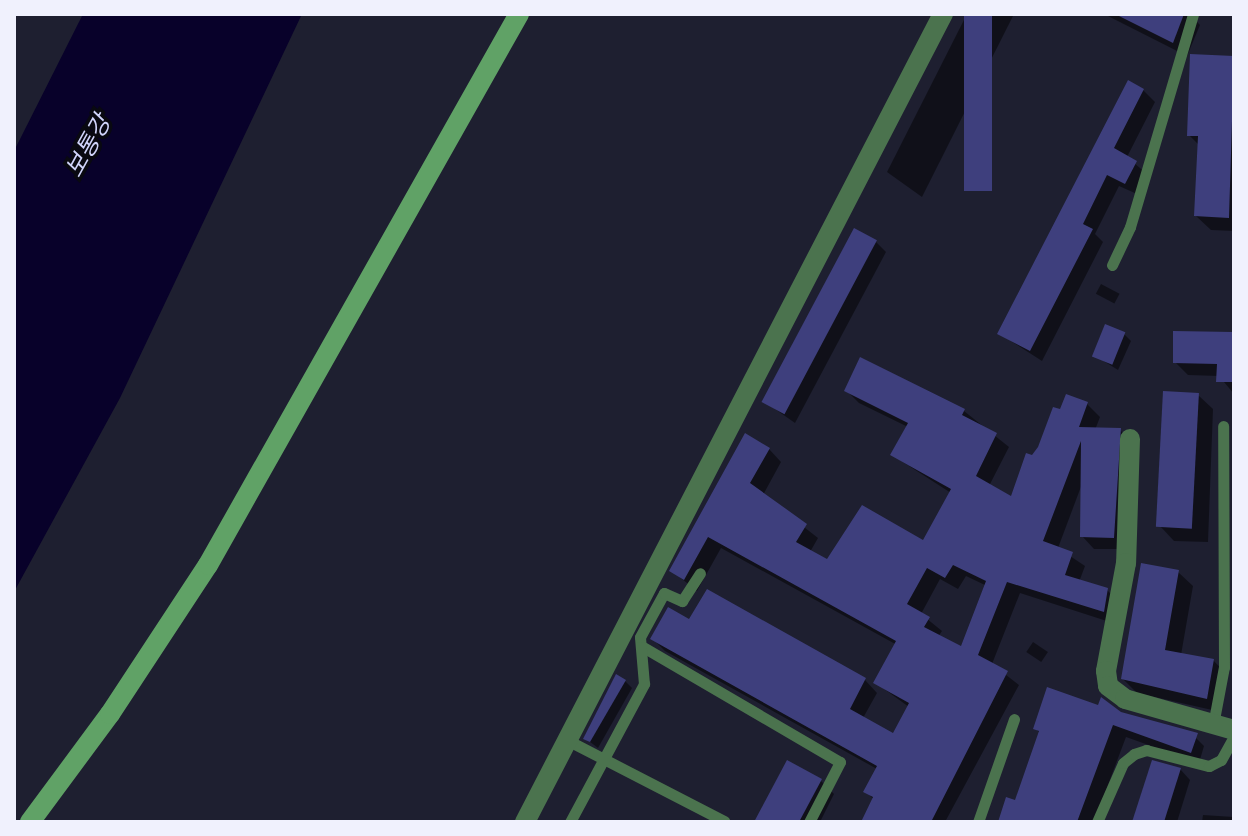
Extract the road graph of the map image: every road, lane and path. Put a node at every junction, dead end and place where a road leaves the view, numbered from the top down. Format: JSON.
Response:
{"nodes":[{"id":1,"x":519,"y":14,"type":"edge"},
{"id":2,"x":943,"y":14,"type":"edge"},
{"id":3,"x":1193,"y":14,"type":"edge"},
{"id":4,"x":1112,"y":265,"type":"dead end"},
{"id":5,"x":1223,"y":426,"type":"dead end"},
{"id":6,"x":1130,"y":439,"type":"dead end"},
{"id":7,"x":700,"y":573,"type":"dead end"},
{"id":8,"x":643,"y":647,"type":"junction"},
{"id":9,"x":1014,"y":719,"type":"dead end"},
{"id":10,"x":1213,"y":725,"type":"junction"},
{"id":11,"x":1234,"y":730,"type":"edge"},
{"id":12,"x":1234,"y":737,"type":"edge"},
{"id":13,"x":567,"y":740,"type":"junction"},
{"id":14,"x":605,"y":759,"type":"junction"},
{"id":15,"x":724,"y":821,"type":"edge"},
{"id":16,"x":30,"y":822,"type":"edge"},
{"id":17,"x":525,"y":822,"type":"edge"},
{"id":18,"x":570,"y":822,"type":"edge"},
{"id":19,"x":809,"y":822,"type":"edge"},
{"id":20,"x":978,"y":822,"type":"edge"},
{"id":21,"x":1097,"y":822,"type":"edge"}],
"edges":[{"from":1,"to":16,"type":"main road"},
{"from":2,"to":13,"type":"street"},
{"from":3,"to":4,"type":"lane"},
{"from":5,"to":10,"type":"lane"},
{"from":6,"to":10,"type":"street"},
{"from":7,"to":8,"type":"lane"},
{"from":8,"to":14,"type":"lane"},
{"from":8,"to":19,"type":"lane"},
{"from":9,"to":20,"type":"lane"},
{"from":10,"to":11,"type":"street"},
{"from":12,"to":21,"type":"lane"},
{"from":13,"to":14,"type":"lane"},
{"from":13,"to":17,"type":"street"},
{"from":14,"to":15,"type":"lane"},
{"from":14,"to":18,"type":"lane"}]}
